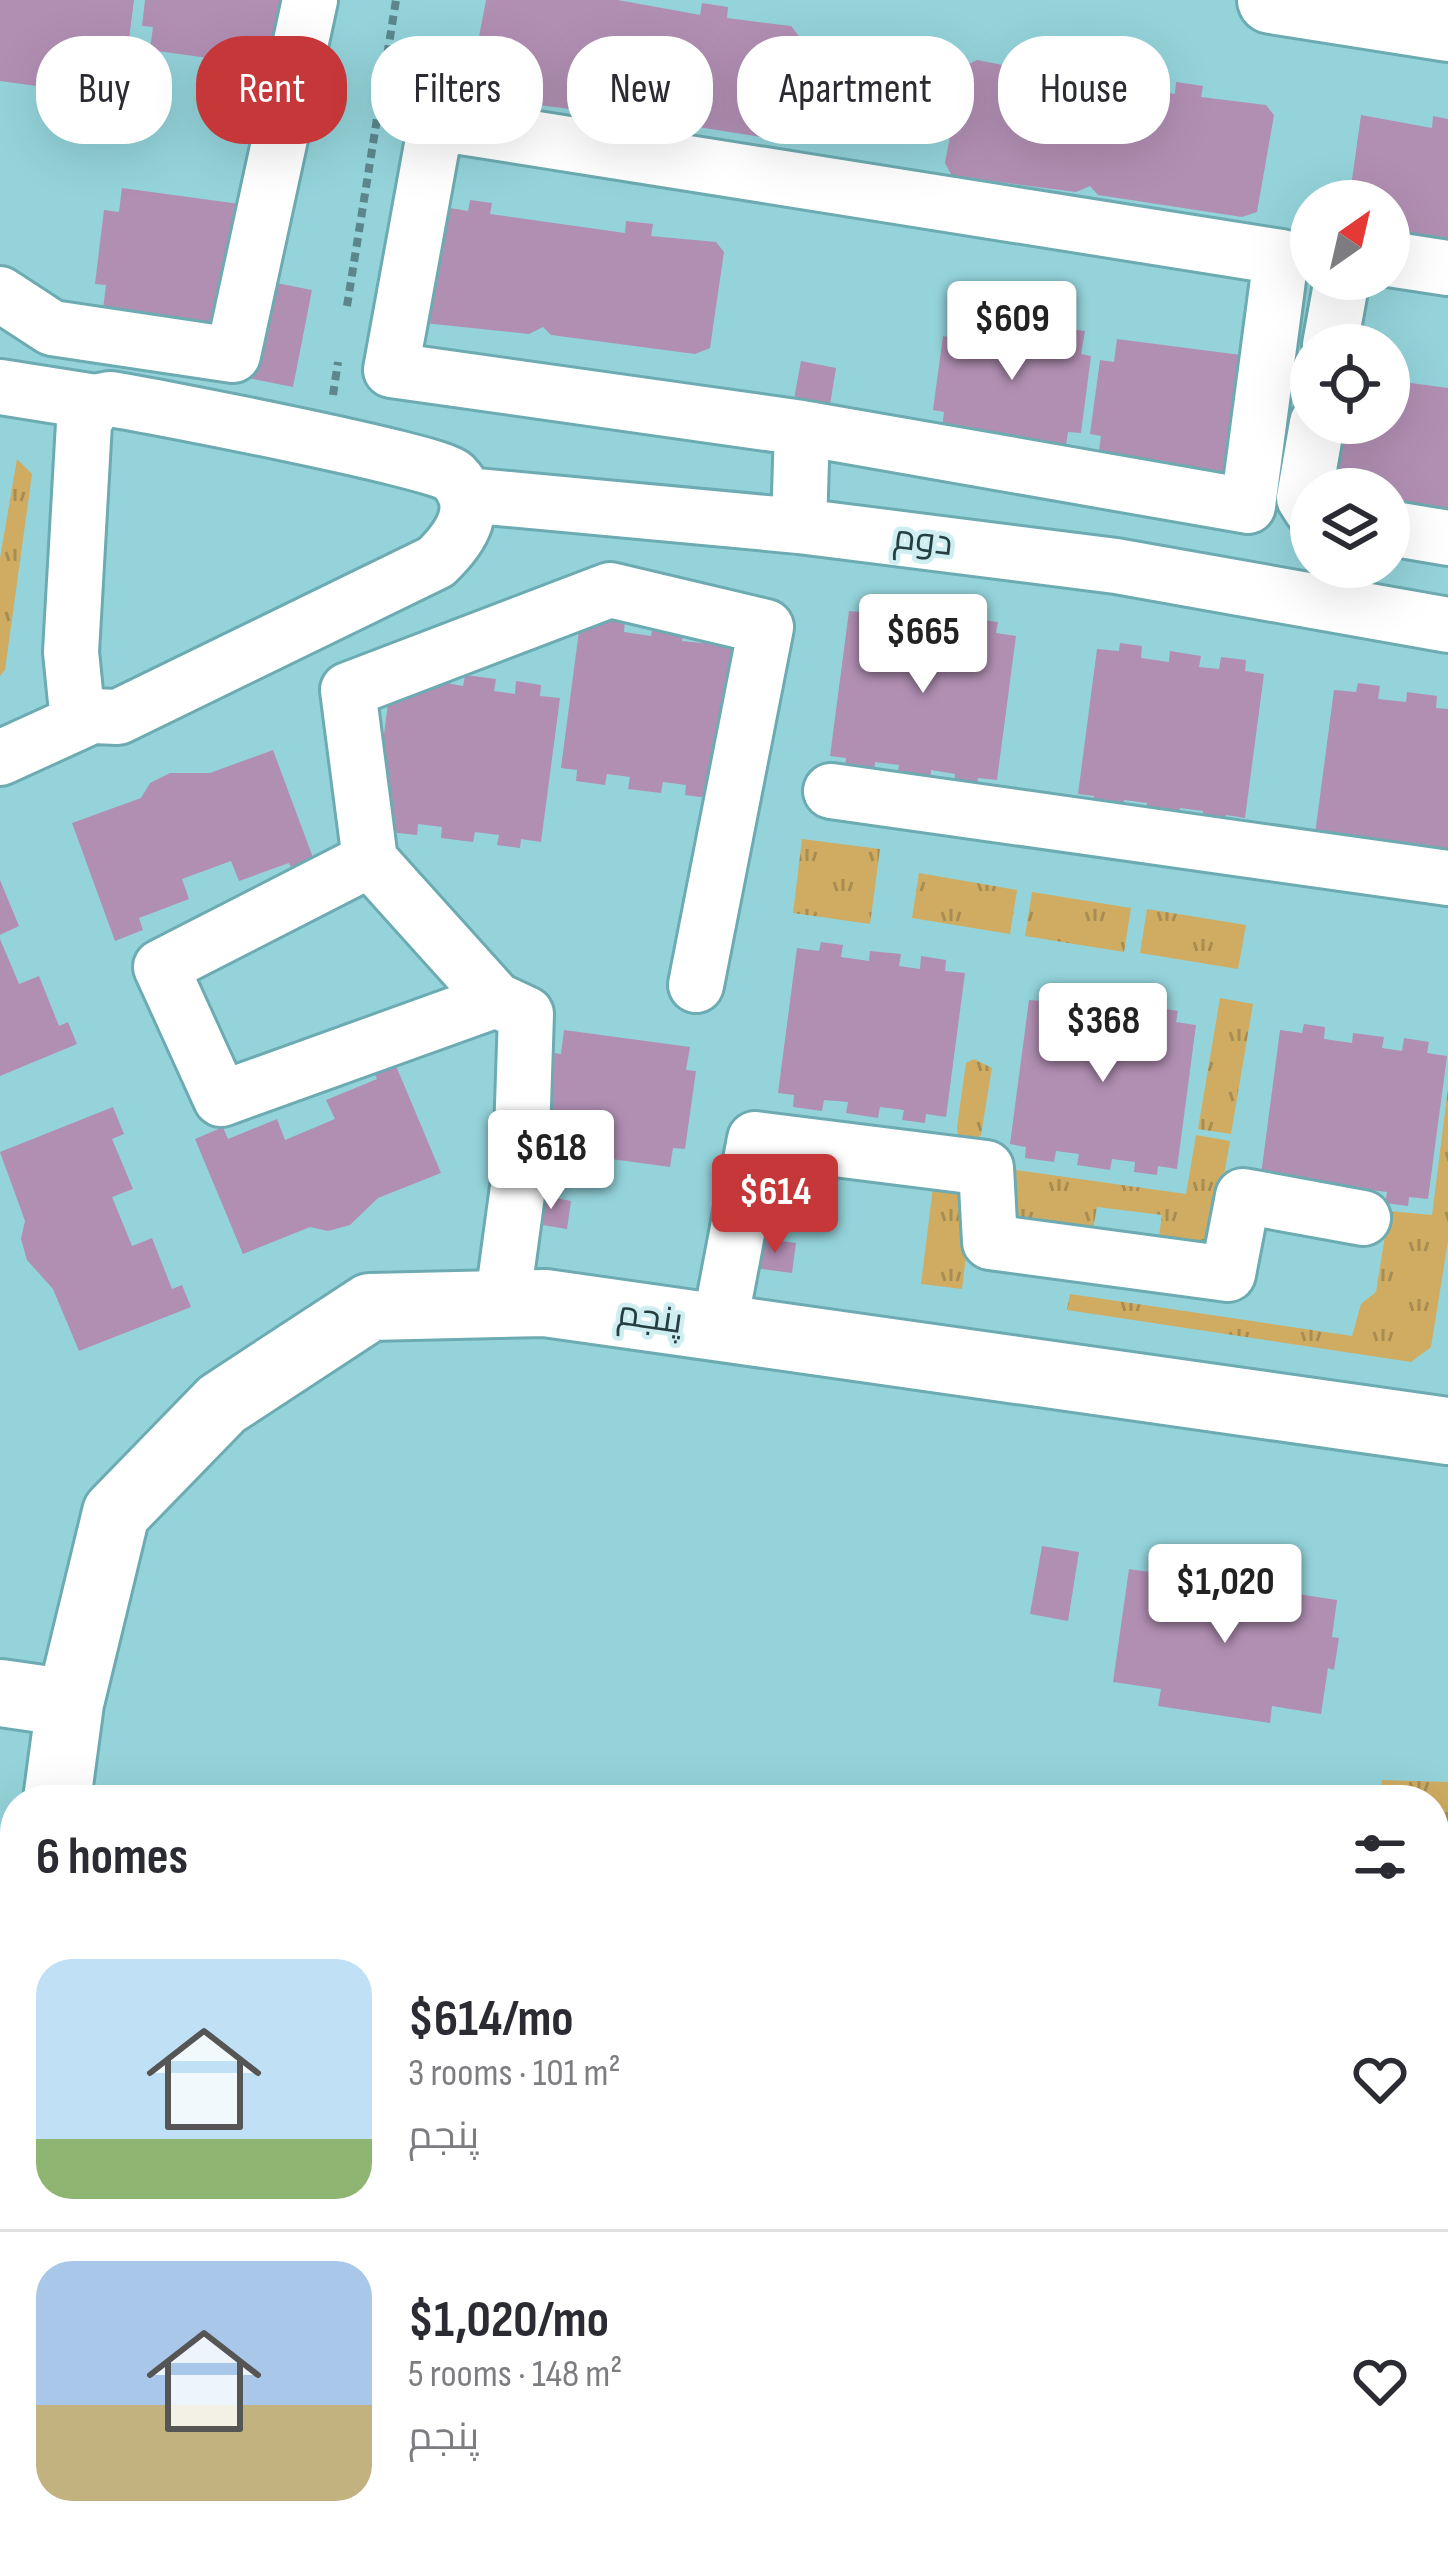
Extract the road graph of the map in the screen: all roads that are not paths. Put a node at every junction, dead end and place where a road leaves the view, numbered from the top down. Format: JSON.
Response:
{"nodes":[{"id":1,"x":310,"y":0,"type":"edge"},
{"id":2,"x":1270,"y":0,"type":"edge"},
{"id":3,"x":1448,"y":28,"type":"edge"},
{"id":4,"x":1410,"y":262,"type":"edge"},
{"id":5,"x":1448,"y":268,"type":"edge"},
{"id":6,"x":0,"y":294,"type":"edge"},
{"id":7,"x":0,"y":388,"type":"edge"},
{"id":8,"x":95,"y":402,"type":"junction"},
{"id":9,"x":802,"y":428,"type":"junction"},
{"id":10,"x":466,"y":495,"type":"junction"},
{"id":11,"x":799,"y":526,"type":"junction"},
{"id":12,"x":1410,"y":532,"type":"edge"},
{"id":13,"x":1448,"y":538,"type":"edge"},
{"id":14,"x":1448,"y":625,"type":"edge"},
{"id":15,"x":92,"y":716,"type":"junction"},
{"id":16,"x":0,"y":758,"type":"edge"},
{"id":17,"x":831,"y":791,"type":"dead end"},
{"id":18,"x":370,"y":860,"type":"junction"},
{"id":19,"x":1448,"y":878,"type":"edge"},
{"id":20,"x":696,"y":985,"type":"dead end"},
{"id":21,"x":496,"y":1000,"type":"junction"},
{"id":22,"x":1364,"y":1218,"type":"dead end"},
{"id":23,"x":502,"y":1305,"type":"junction"},
{"id":24,"x":719,"y":1328,"type":"junction"},
{"id":25,"x":1448,"y":1432,"type":"edge"},
{"id":26,"x":0,"y":1693,"type":"edge"},
{"id":27,"x":70,"y":1702,"type":"junction"},
{"id":28,"x":59,"y":1785,"type":"edge"}],
"edges":[{"from":1,"to":6,"type":"street"},
{"from":2,"to":3,"type":"street"},
{"from":4,"to":5,"type":"street"},
{"from":7,"to":8,"type":"street"},
{"from":8,"to":10,"type":"street"},
{"from":8,"to":15,"type":"street"},
{"from":9,"to":9,"type":"street"},
{"from":9,"to":11,"type":"street"},
{"from":10,"to":11,"type":"street","name":"دوم"},
{"from":10,"to":15,"type":"street"},
{"from":11,"to":14,"type":"street","name":"دوم"},
{"from":12,"to":13,"type":"street"},
{"from":15,"to":16,"type":"street"},
{"from":17,"to":19,"type":"street"},
{"from":18,"to":20,"type":"street"},
{"from":18,"to":21,"type":"street"},
{"from":18,"to":21,"type":"street"},
{"from":21,"to":23,"type":"street"},
{"from":22,"to":24,"type":"street"},
{"from":23,"to":24,"type":"street","name":"پنجم"},
{"from":23,"to":27,"type":"street","name":"پنجم"},
{"from":24,"to":25,"type":"street","name":"پنجم"},
{"from":26,"to":27,"type":"street"},
{"from":27,"to":28,"type":"street","name":"پنجم"}]}
